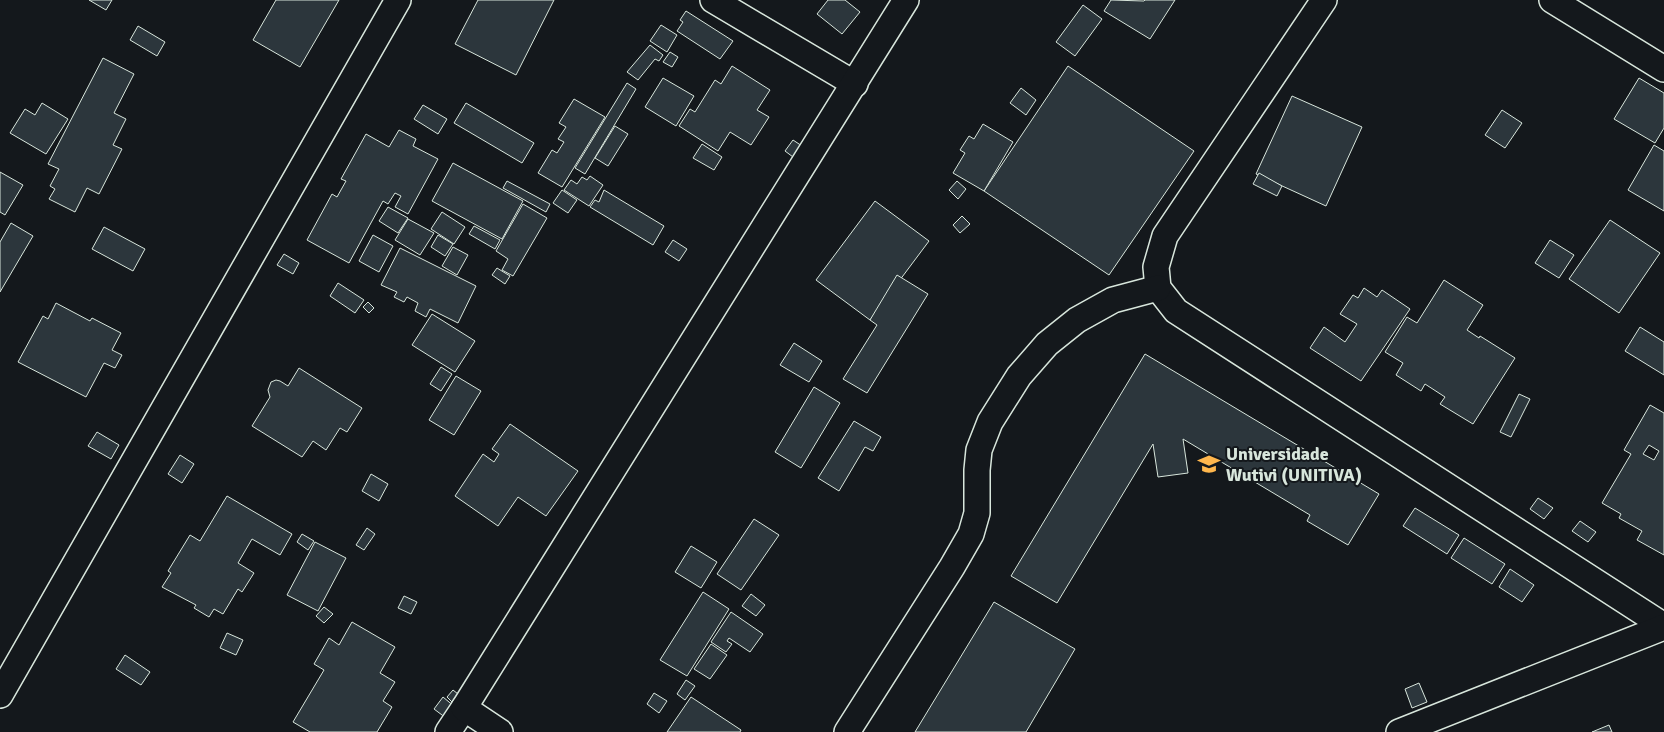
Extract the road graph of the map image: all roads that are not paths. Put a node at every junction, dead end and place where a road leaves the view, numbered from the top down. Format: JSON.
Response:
{"nodes":[{"id":1,"x":398,"y":0,"type":"edge"},
{"id":2,"x":713,"y":0,"type":"edge"},
{"id":3,"x":906,"y":0,"type":"edge"},
{"id":4,"x":1324,"y":0,"type":"edge"},
{"id":5,"x":1552,"y":0,"type":"edge"},
{"id":6,"x":1664,"y":69,"type":"edge"},
{"id":7,"x":855,"y":84,"type":"junction"},
{"id":8,"x":1158,"y":288,"type":"junction"},
{"id":9,"x":1664,"y":626,"type":"edge"},
{"id":10,"x":0,"y":695,"type":"edge"},
{"id":11,"x":464,"y":708,"type":"junction"},
{"id":12,"x":448,"y":732,"type":"edge"},
{"id":13,"x":500,"y":732,"type":"edge"},
{"id":14,"x":847,"y":732,"type":"edge"},
{"id":15,"x":1399,"y":732,"type":"edge"}],
"edges":[{"from":1,"to":10,"type":"street"},
{"from":2,"to":7,"type":"street"},
{"from":3,"to":7,"type":"street"},
{"from":4,"to":8,"type":"street"},
{"from":5,"to":6,"type":"street"},
{"from":7,"to":11,"type":"street"},
{"from":8,"to":9,"type":"street"},
{"from":8,"to":14,"type":"street"},
{"from":9,"to":15,"type":"street"},
{"from":11,"to":12,"type":"street"},
{"from":11,"to":13,"type":"street"}]}
